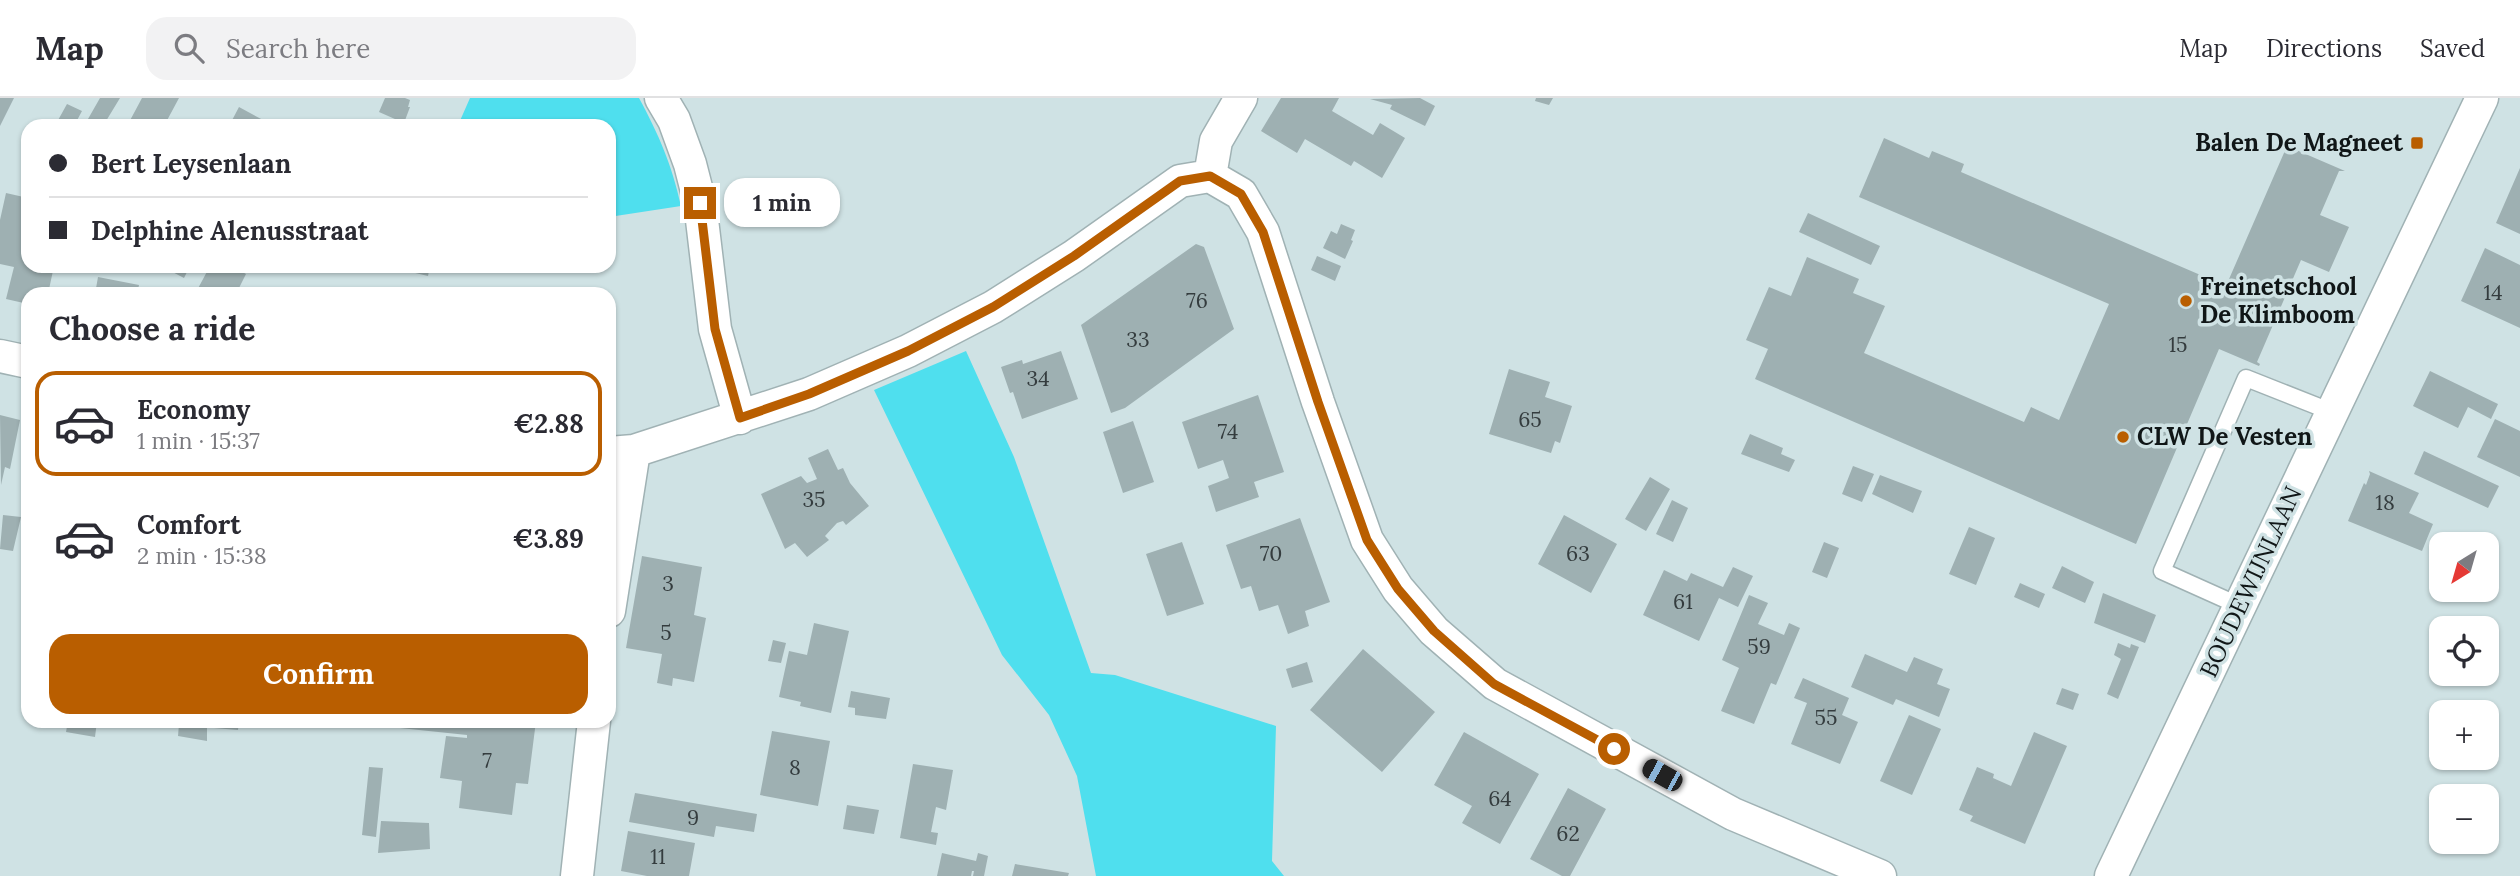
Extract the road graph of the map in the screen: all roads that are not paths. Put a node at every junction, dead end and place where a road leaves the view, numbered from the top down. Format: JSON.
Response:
{"nodes":[{"id":1,"x":661,"y":98,"type":"edge"},
{"id":2,"x":1241,"y":98,"type":"edge"},
{"id":3,"x":2482,"y":98,"type":"edge"},
{"id":4,"x":1210,"y":176,"type":"junction"},
{"id":5,"x":0,"y":356,"type":"edge"},
{"id":6,"x":21,"y":360,"type":"edge"},
{"id":7,"x":2332,"y":412,"type":"junction"},
{"id":8,"x":740,"y":418,"type":"junction"},
{"id":9,"x":622,"y":452,"type":"edge"},
{"id":10,"x":616,"y":525,"type":"edge"},
{"id":11,"x":2240,"y":606,"type":"junction"},
{"id":12,"x":593,"y":728,"type":"edge"},
{"id":13,"x":577,"y":876,"type":"edge"},
{"id":14,"x":1880,"y":876,"type":"edge"},
{"id":15,"x":2111,"y":876,"type":"edge"}],
"edges":[{"from":1,"to":8,"type":"street"},
{"from":2,"to":4,"type":"street"},
{"from":3,"to":7,"type":"street","name":"BOUDEWIJNLAAN"},
{"from":4,"to":8,"type":"street"},
{"from":4,"to":14,"type":"street"},
{"from":5,"to":6,"type":"street"},
{"from":7,"to":11,"type":"street","name":"BOUDEWIJNLAAN"},
{"from":7,"to":11,"type":"lane"},
{"from":8,"to":9,"type":"street"},
{"from":9,"to":10,"type":"street"},
{"from":11,"to":15,"type":"street","name":"BOUDEWIJNLAAN"},
{"from":12,"to":13,"type":"street"}]}
